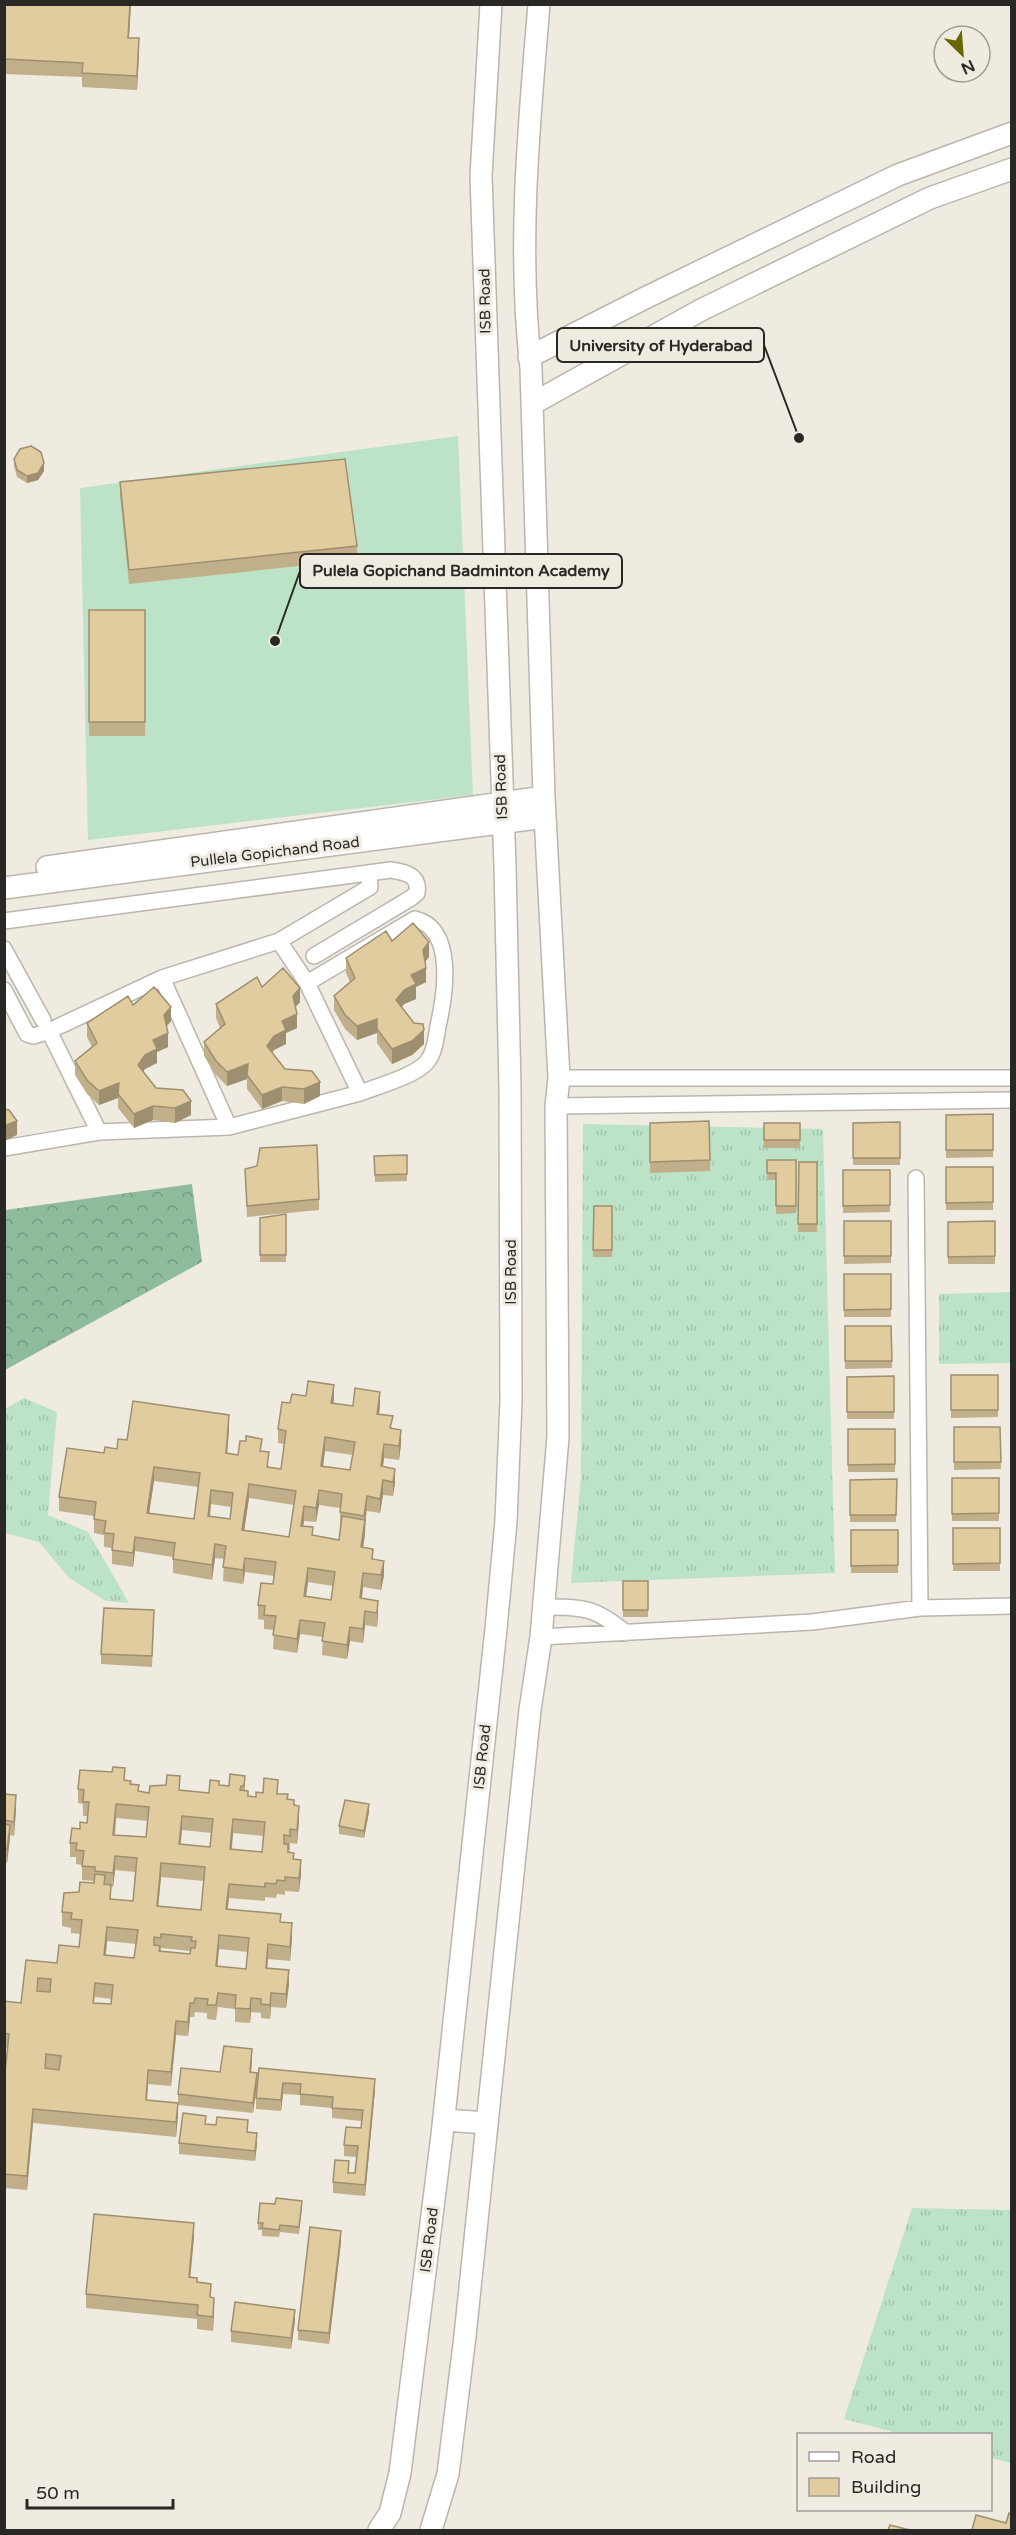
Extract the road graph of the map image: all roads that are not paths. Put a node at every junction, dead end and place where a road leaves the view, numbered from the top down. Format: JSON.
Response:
{"nodes":[{"id":1,"x":491,"y":4,"type":"edge"},
{"id":2,"x":539,"y":4,"type":"edge"},
{"id":3,"x":1011,"y":133,"type":"edge"},
{"id":4,"x":1011,"y":169,"type":"edge"},
{"id":5,"x":530,"y":357,"type":"junction"},
{"id":6,"x":532,"y":404,"type":"junction"},
{"id":7,"x":544,"y":807,"type":"junction"},
{"id":8,"x":502,"y":814,"type":"junction"},
{"id":9,"x":126,"y":863,"type":"junction"},
{"id":10,"x":4,"y":873,"type":"edge"},
{"id":11,"x":369,"y":873,"type":"junction"},
{"id":12,"x":4,"y":888,"type":"edge"},
{"id":13,"x":4,"y":921,"type":"edge"},
{"id":14,"x":279,"y":941,"type":"junction"},
{"id":15,"x":315,"y":956,"type":"dead end"},
{"id":16,"x":7,"y":958,"type":"edge"},
{"id":17,"x":162,"y":978,"type":"junction"},
{"id":18,"x":307,"y":983,"type":"junction"},
{"id":19,"x":4,"y":990,"type":"edge"},
{"id":20,"x":46,"y":1025,"type":"junction"},
{"id":21,"x":559,"y":1078,"type":"junction"},
{"id":22,"x":1011,"y":1078,"type":"edge"},
{"id":23,"x":360,"y":1093,"type":"junction"},
{"id":24,"x":1011,"y":1100,"type":"edge"},
{"id":25,"x":556,"y":1106,"type":"junction"},
{"id":26,"x":229,"y":1127,"type":"junction"},
{"id":27,"x":99,"y":1132,"type":"junction"},
{"id":28,"x":4,"y":1148,"type":"edge"},
{"id":29,"x":916,"y":1178,"type":"dead end"},
{"id":30,"x":1011,"y":1606,"type":"edge"},
{"id":31,"x":544,"y":1607,"type":"junction"},
{"id":32,"x":920,"y":1608,"type":"junction"},
{"id":33,"x":626,"y":1633,"type":"junction"},
{"id":34,"x":541,"y":1637,"type":"junction"},
{"id":35,"x":444,"y":2120,"type":"junction"},
{"id":36,"x":487,"y":2123,"type":"junction"},
{"id":37,"x":379,"y":2530,"type":"edge"},
{"id":38,"x":431,"y":2530,"type":"edge"}],
"edges":[{"from":1,"to":8,"type":"main road","name":"ISB Road"},
{"from":2,"to":5,"type":"main road"},
{"from":3,"to":5,"type":"main road"},
{"from":4,"to":6,"type":"main road"},
{"from":5,"to":6,"type":"main road"},
{"from":6,"to":7,"type":"main road"},
{"from":7,"to":8,"type":"main road","name":"Pullela Gopichand Road"},
{"from":7,"to":21,"type":"main road"},
{"from":8,"to":9,"type":"main road","name":"Pullela Gopichand Road"},
{"from":8,"to":35,"type":"main road","name":"ISB Road"},
{"from":9,"to":10,"type":"main road","name":"Pullela Gopichand Road"},
{"from":9,"to":12,"type":"main road","name":"Pullela Gopichand Road"},
{"from":11,"to":13,"type":"street"},
{"from":11,"to":14,"type":"street"},
{"from":11,"to":15,"type":"street"},
{"from":14,"to":17,"type":"street"},
{"from":14,"to":18,"type":"street"},
{"from":16,"to":20,"type":"street"},
{"from":17,"to":20,"type":"street"},
{"from":17,"to":26,"type":"street"},
{"from":18,"to":23,"type":"street"},
{"from":18,"to":23,"type":"street"},
{"from":19,"to":20,"type":"street"},
{"from":20,"to":27,"type":"street"},
{"from":21,"to":22,"type":"street"},
{"from":21,"to":25,"type":"main road"},
{"from":23,"to":26,"type":"street"},
{"from":24,"to":25,"type":"street"},
{"from":25,"to":31,"type":"main road"},
{"from":26,"to":27,"type":"street"},
{"from":27,"to":28,"type":"street"},
{"from":29,"to":32,"type":"street"},
{"from":30,"to":32,"type":"street"},
{"from":31,"to":33,"type":"street"},
{"from":31,"to":34,"type":"main road"},
{"from":32,"to":33,"type":"street"},
{"from":33,"to":34,"type":"street"},
{"from":34,"to":36,"type":"main road"},
{"from":35,"to":36,"type":"main road"},
{"from":35,"to":37,"type":"main road","name":"ISB Road"},
{"from":36,"to":38,"type":"main road"}]}
